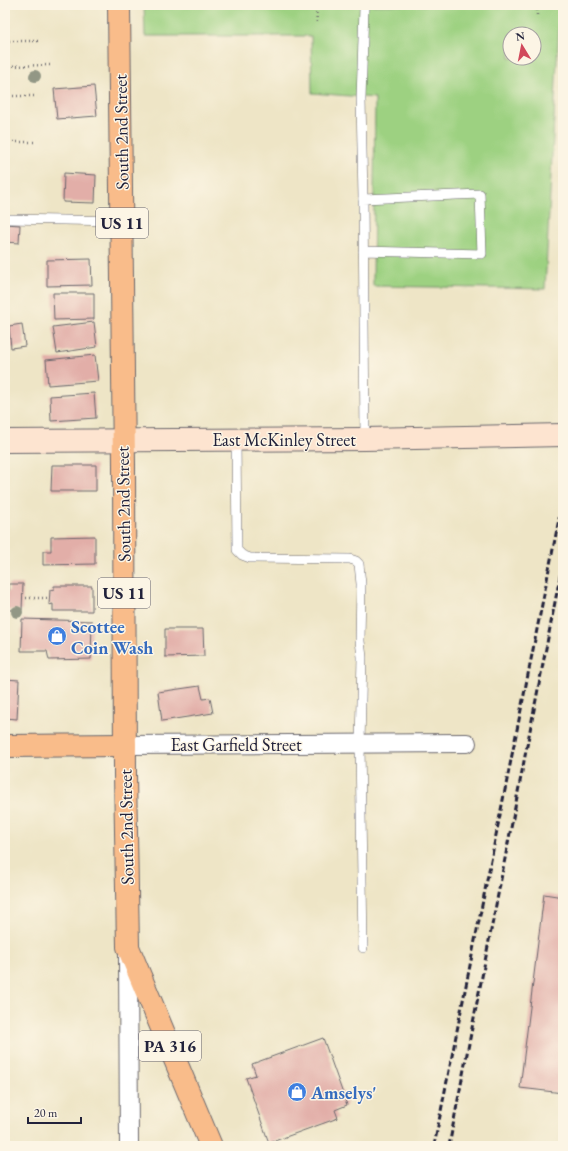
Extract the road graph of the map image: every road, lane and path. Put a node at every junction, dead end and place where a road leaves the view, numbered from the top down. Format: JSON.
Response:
{"nodes":[{"id":1,"x":119,"y":5,"type":"edge"},
{"id":2,"x":316,"y":5,"type":"edge"},
{"id":3,"x":537,"y":5,"type":"edge"},
{"id":4,"x":364,"y":8,"type":"dead end"},
{"id":5,"x":537,"y":19,"type":"dead end"},
{"id":6,"x":317,"y":24,"type":"dead end"},
{"id":7,"x":5,"y":40,"type":"edge"},
{"id":8,"x":41,"y":41,"type":"dead end"},
{"id":9,"x":51,"y":65,"type":"dead end"},
{"id":10,"x":5,"y":66,"type":"edge"},
{"id":11,"x":5,"y":96,"type":"edge"},
{"id":12,"x":35,"y":96,"type":"dead end"},
{"id":13,"x":5,"y":142,"type":"edge"},
{"id":14,"x":37,"y":142,"type":"dead end"},
{"id":15,"x":363,"y":199,"type":"junction"},
{"id":16,"x":5,"y":219,"type":"edge"},
{"id":17,"x":122,"y":221,"type":"junction"},
{"id":18,"x":364,"y":252,"type":"junction"},
{"id":19,"x":563,"y":436,"type":"edge"},
{"id":20,"x":236,"y":439,"type":"junction"},
{"id":21,"x":365,"y":439,"type":"junction"},
{"id":22,"x":5,"y":441,"type":"edge"},
{"id":23,"x":123,"y":441,"type":"junction"},
{"id":24,"x":22,"y":598,"type":"dead end"},
{"id":25,"x":50,"y":598,"type":"dead end"},
{"id":26,"x":467,"y":743,"type":"dead end"},
{"id":27,"x":360,"y":744,"type":"junction"},
{"id":28,"x":125,"y":745,"type":"junction"},
{"id":29,"x":5,"y":746,"type":"edge"},
{"id":30,"x":128,"y":947,"type":"junction"},
{"id":31,"x":363,"y":948,"type":"dead end"},
{"id":32,"x":128,"y":1146,"type":"edge"},
{"id":33,"x":211,"y":1146,"type":"edge"}],
"edges":[{"from":1,"to":17,"type":"main road","name":"South 2nd Street","number":"US 11"},
{"from":2,"to":6,"type":"path"},
{"from":3,"to":5,"type":"path"},
{"from":4,"to":15,"type":"lane"},
{"from":7,"to":8,"type":"path"},
{"from":9,"to":10,"type":"path"},
{"from":11,"to":12,"type":"path"},
{"from":13,"to":14,"type":"path"},
{"from":15,"to":18,"type":"lane"},
{"from":15,"to":18,"type":"lane"},
{"from":16,"to":17,"type":"lane"},
{"from":17,"to":23,"type":"main road","name":"South 2nd Street","number":"US 11"},
{"from":18,"to":21,"type":"lane"},
{"from":19,"to":21,"type":"street","name":"East McKinley Street"},
{"from":20,"to":21,"type":"street","name":"East McKinley Street"},
{"from":20,"to":23,"type":"street","name":"East McKinley Street"},
{"from":20,"to":27,"type":"lane"},
{"from":22,"to":23,"type":"street","name":"East McKinley Street"},
{"from":23,"to":28,"type":"main road","name":"South 2nd Street","number":"US 11"},
{"from":24,"to":25,"type":"path"},
{"from":26,"to":27,"type":"street","name":"East Garfield Street"},
{"from":27,"to":28,"type":"street","name":"East Garfield Street"},
{"from":27,"to":31,"type":"lane"},
{"from":28,"to":29,"type":"main road","name":"East Garfield Street"},
{"from":28,"to":30,"type":"main road","name":"South 2nd Street","number":"PA 316"},
{"from":30,"to":32,"type":"street","name":"South 2nd Street"},
{"from":30,"to":33,"type":"main road","number":"PA 316"}]}
